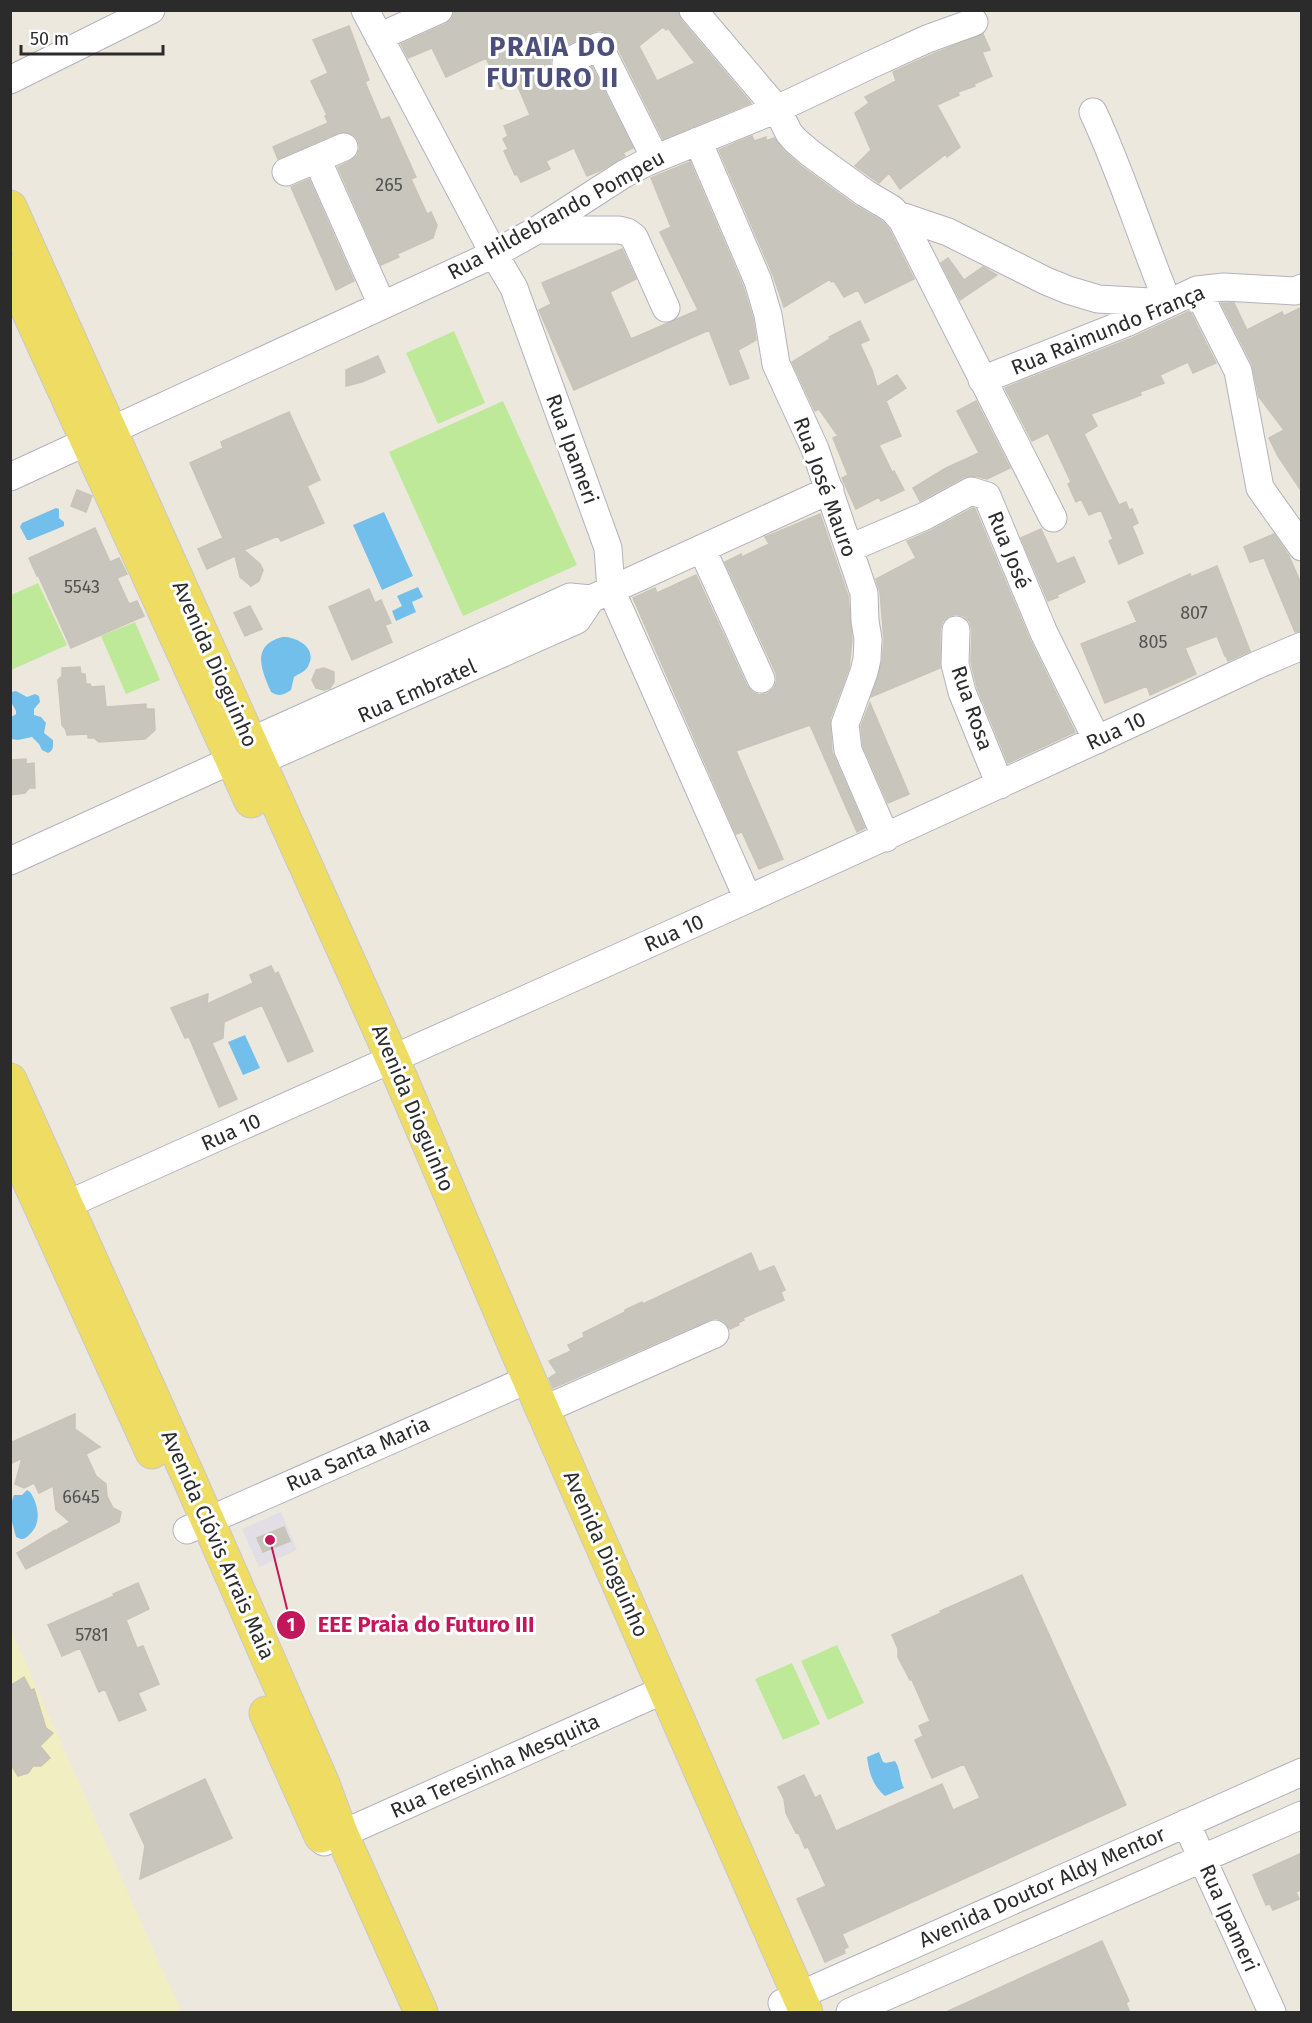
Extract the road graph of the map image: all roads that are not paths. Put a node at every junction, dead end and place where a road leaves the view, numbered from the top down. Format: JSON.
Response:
{"nodes":[{"id":1,"x":439,"y":10,"type":"edge"},
{"id":2,"x":693,"y":10,"type":"edge"},
{"id":3,"x":150,"y":11,"type":"edge"},
{"id":4,"x":371,"y":18,"type":"edge"},
{"id":5,"x":974,"y":22,"type":"dead end"},
{"id":6,"x":566,"y":63,"type":"dead end"},
{"id":7,"x":10,"y":80,"type":"edge"},
{"id":8,"x":777,"y":109,"type":"junction"},
{"id":9,"x":1093,"y":112,"type":"dead end"},
{"id":10,"x":698,"y":141,"type":"junction"},
{"id":11,"x":344,"y":147,"type":"dead end"},
{"id":12,"x":655,"y":158,"type":"junction"},
{"id":13,"x":316,"y":159,"type":"junction"},
{"id":14,"x":286,"y":172,"type":"dead end"},
{"id":15,"x":10,"y":207,"type":"edge"},
{"id":16,"x":898,"y":214,"type":"junction"},
{"id":17,"x":537,"y":230,"type":"junction"},
{"id":18,"x":494,"y":254,"type":"junction"},
{"id":19,"x":10,"y":271,"type":"edge"},
{"id":20,"x":1197,"y":290,"type":"junction"},
{"id":21,"x":1299,"y":294,"type":"edge"},
{"id":22,"x":1168,"y":303,"type":"junction"},
{"id":23,"x":382,"y":305,"type":"junction"},
{"id":24,"x":666,"y":308,"type":"dead end"},
{"id":25,"x":982,"y":380,"type":"junction"},
{"id":26,"x":100,"y":435,"type":"junction"},
{"id":27,"x":10,"y":477,"type":"edge"},
{"id":28,"x":830,"y":490,"type":"junction"},
{"id":29,"x":1053,"y":518,"type":"dead end"},
{"id":30,"x":1302,"y":547,"type":"edge"},
{"id":31,"x":850,"y":548,"type":"junction"},
{"id":32,"x":702,"y":549,"type":"junction"},
{"id":33,"x":601,"y":594,"type":"junction"},
{"id":34,"x":956,"y":630,"type":"dead end"},
{"id":35,"x":1302,"y":646,"type":"edge"},
{"id":36,"x":761,"y":679,"type":"dead end"},
{"id":37,"x":1097,"y":740,"type":"junction"},
{"id":38,"x":246,"y":754,"type":"junction"},
{"id":39,"x":1000,"y":784,"type":"junction"},
{"id":40,"x":886,"y":838,"type":"junction"},
{"id":41,"x":10,"y":861,"type":"edge"},
{"id":42,"x":748,"y":899,"type":"junction"},
{"id":43,"x":383,"y":1064,"type":"junction"},
{"id":44,"x":10,"y":1080,"type":"edge"},
{"id":45,"x":10,"y":1139,"type":"edge"},
{"id":46,"x":55,"y":1209,"type":"junction"},
{"id":47,"x":715,"y":1334,"type":"dead end"},
{"id":48,"x":519,"y":1384,"type":"junction"},
{"id":49,"x":543,"y":1410,"type":"junction"},
{"id":50,"x":196,"y":1525,"type":"junction"},
{"id":51,"x":656,"y":1694,"type":"junction"},
{"id":52,"x":1302,"y":1772,"type":"edge"},
{"id":53,"x":1302,"y":1815,"type":"edge"},
{"id":54,"x":1186,"y":1823,"type":"junction"},
{"id":55,"x":332,"y":1838,"type":"junction"},
{"id":56,"x":1203,"y":1859,"type":"junction"},
{"id":57,"x":794,"y":2006,"type":"edge"},
{"id":58,"x":399,"y":2013,"type":"edge"},
{"id":59,"x":421,"y":2013,"type":"edge"},
{"id":60,"x":850,"y":2013,"type":"edge"},
{"id":61,"x":1272,"y":2013,"type":"edge"}],
"edges":[{"from":1,"to":4,"type":"street"},
{"from":2,"to":8,"type":"street"},
{"from":3,"to":7,"type":"street"},
{"from":4,"to":18,"type":"street","name":"Rua Ipameri"},
{"from":5,"to":8,"type":"street","name":"Rua Hildebrando Pompeu"},
{"from":6,"to":12,"type":"street"},
{"from":8,"to":10,"type":"street","name":"Rua Hildebrando Pompeu"},
{"from":8,"to":16,"type":"street"},
{"from":9,"to":22,"type":"street"},
{"from":10,"to":12,"type":"street","name":"Rua Hildebrando Pompeu"},
{"from":10,"to":28,"type":"street","name":"Rua José Mauro"},
{"from":11,"to":13,"type":"street"},
{"from":12,"to":17,"type":"street","name":"Rua Hildebrando Pompeu"},
{"from":13,"to":14,"type":"street"},
{"from":13,"to":23,"type":"street"},
{"from":15,"to":26,"type":"main road","name":"Avenida Dioguinho"},
{"from":16,"to":22,"type":"street"},
{"from":16,"to":25,"type":"street"},
{"from":17,"to":18,"type":"street","name":"Rua Hildebrando Pompeu"},
{"from":17,"to":24,"type":"street"},
{"from":18,"to":23,"type":"street","name":"Rua Hildebrando Pompeu"},
{"from":18,"to":33,"type":"street","name":"Rua Ipameri"},
{"from":19,"to":26,"type":"main road","name":"Avenida Dioguinho"},
{"from":20,"to":21,"type":"street","name":"Rua Raimundo França"},
{"from":20,"to":22,"type":"street","name":"Rua Raimundo França"},
{"from":20,"to":30,"type":"street"},
{"from":22,"to":25,"type":"street","name":"Rua Raimundo França"},
{"from":23,"to":26,"type":"street","name":"Rua Hildebrando Pompeu"},
{"from":25,"to":29,"type":"street"},
{"from":26,"to":27,"type":"street","name":"Rua Hildebrando Pompeu"},
{"from":26,"to":38,"type":"main road","name":"Avenida Dioguinho"},
{"from":28,"to":31,"type":"street","name":"Rua José Mauro"},
{"from":28,"to":32,"type":"street","name":"Rua Embratel"},
{"from":31,"to":37,"type":"street","name":"Rua José"},
{"from":31,"to":40,"type":"street","name":"Rua José Mauro"},
{"from":32,"to":33,"type":"street","name":"Rua Embratel"},
{"from":32,"to":36,"type":"street"},
{"from":33,"to":38,"type":"street","name":"Rua Embratel"},
{"from":33,"to":42,"type":"street","name":"Rua Ipameri"},
{"from":34,"to":39,"type":"street","name":"Rua Rosa"},
{"from":35,"to":37,"type":"street","name":"Rua 10"},
{"from":37,"to":39,"type":"street","name":"Rua 10"},
{"from":38,"to":41,"type":"street","name":"Rua Embratel"},
{"from":38,"to":43,"type":"main road","name":"Avenida Dioguinho"},
{"from":39,"to":40,"type":"street","name":"Rua 10"},
{"from":40,"to":42,"type":"street","name":"Rua 10"},
{"from":42,"to":43,"type":"street","name":"Rua 10"},
{"from":43,"to":46,"type":"street","name":"Rua 10"},
{"from":43,"to":48,"type":"main road","name":"Avenida Dioguinho"},
{"from":44,"to":46,"type":"main road","name":"Avenida Clóvis Arrais Maia"},
{"from":45,"to":46,"type":"main road","name":"Avenida Clóvis Arrais Maia"},
{"from":46,"to":50,"type":"main road","name":"Avenida Clóvis Arrais Maia"},
{"from":47,"to":49,"type":"street"},
{"from":48,"to":49,"type":"main road","name":"Avenida Dioguinho"},
{"from":48,"to":50,"type":"street","name":"Rua Santa Maria"},
{"from":48,"to":51,"type":"main road","name":"Avenida Dioguinho"},
{"from":49,"to":51,"type":"main road","name":"Avenida Dioguinho"},
{"from":50,"to":55,"type":"main road","name":"Avenida Clóvis Arrais Maia"},
{"from":51,"to":55,"type":"street","name":"Rua Teresinha Mesquita"},
{"from":51,"to":57,"type":"main road","name":"Avenida Dioguinho"},
{"from":52,"to":54,"type":"street","name":"Avenida Doutor Aldy Mentor"},
{"from":53,"to":56,"type":"street","name":"Avenida Doutor Aldy Mentor"},
{"from":54,"to":56,"type":"street","name":"Rua Ipameri"},
{"from":54,"to":57,"type":"street","name":"Avenida Doutor Aldy Mentor"},
{"from":55,"to":58,"type":"main road","name":"Avenida Clóvis Arrais Maia"},
{"from":55,"to":59,"type":"main road","name":"Avenida Clóvis Arrais Maia"},
{"from":56,"to":60,"type":"street","name":"Avenida Doutor Aldy Mentor"},
{"from":56,"to":61,"type":"street","name":"Rua Ipameri"}]}
